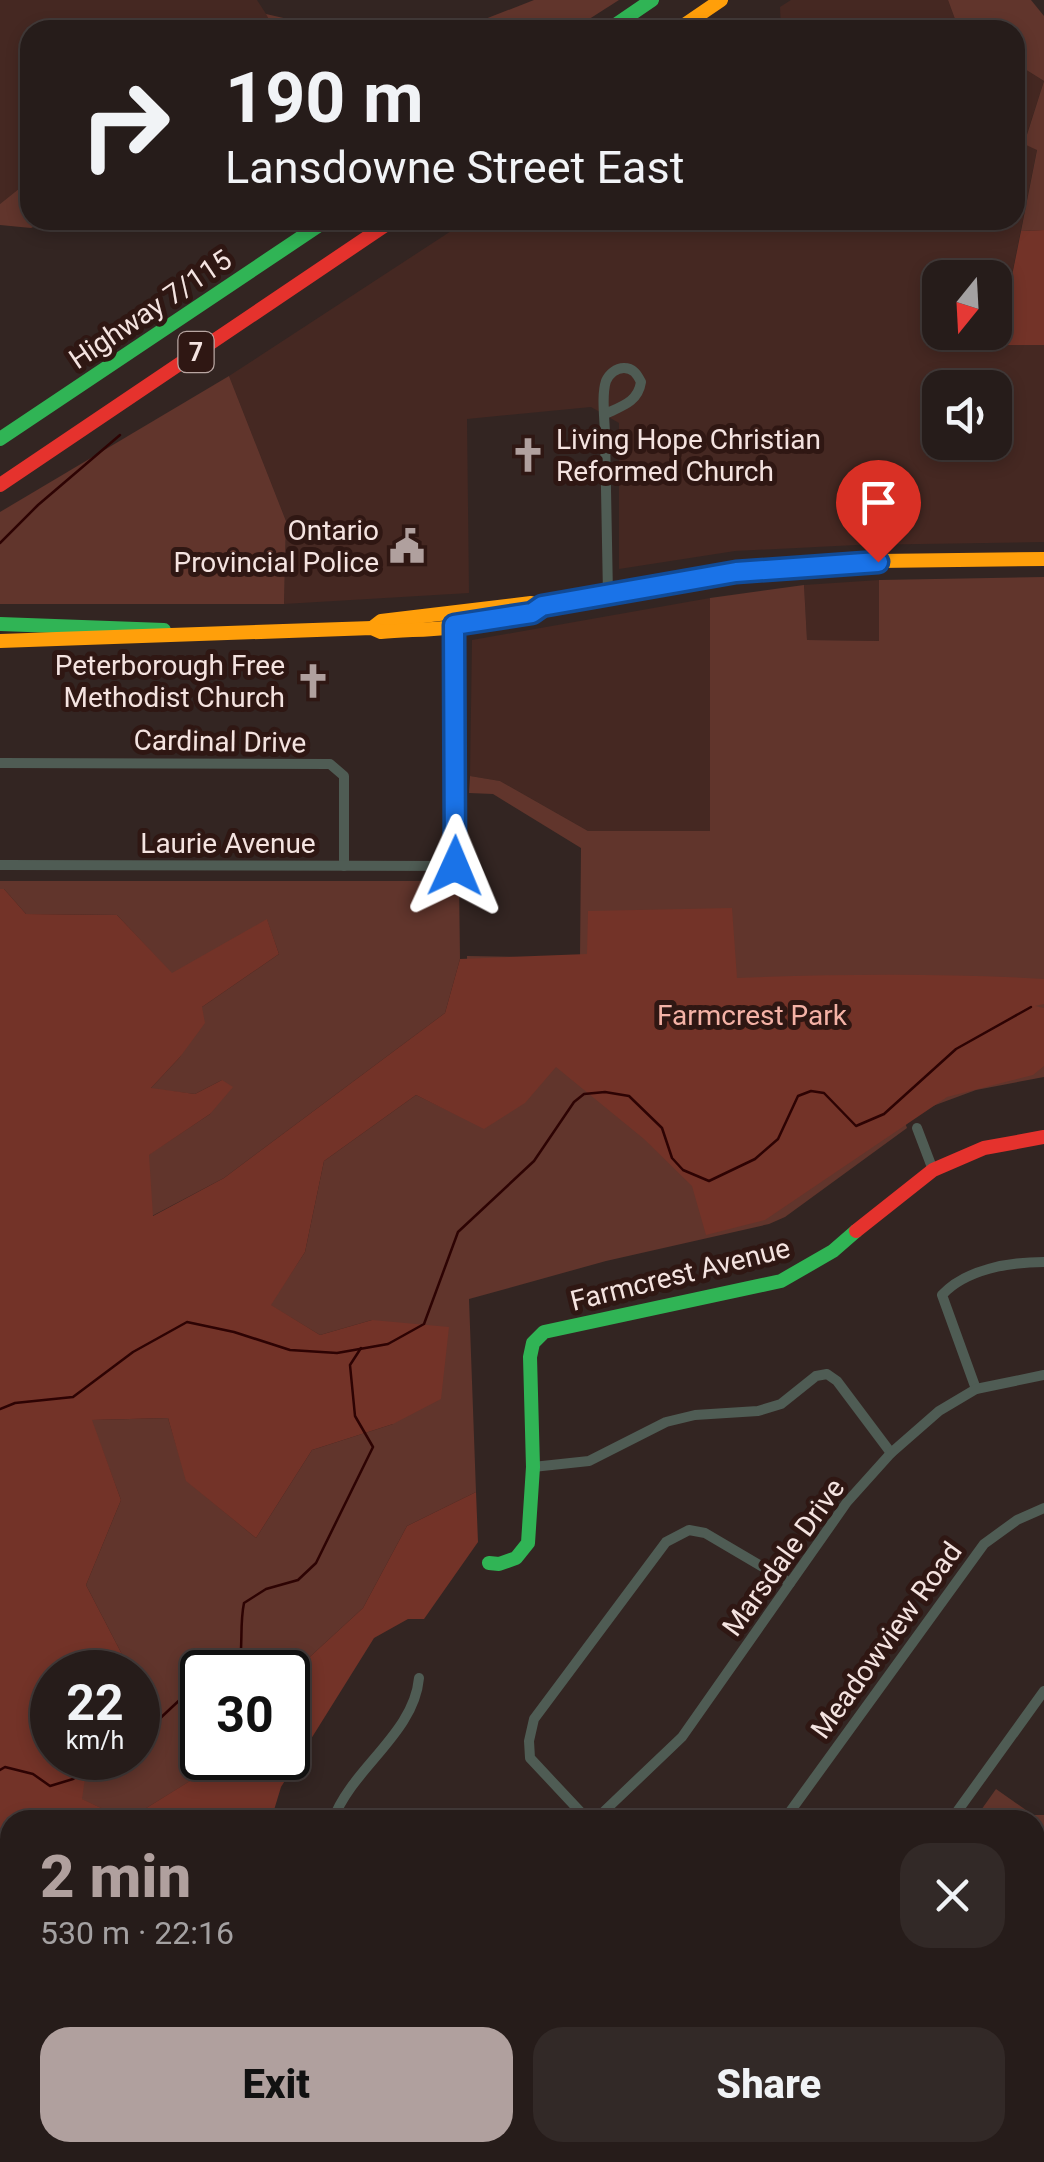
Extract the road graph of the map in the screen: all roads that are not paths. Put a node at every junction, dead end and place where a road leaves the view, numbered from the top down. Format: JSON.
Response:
{"nodes":[{"id":1,"x":652,"y":0,"type":"edge"},
{"id":2,"x":721,"y":0,"type":"edge"},
{"id":3,"x":623,"y":20,"type":"edge"},
{"id":4,"x":691,"y":20,"type":"edge"},
{"id":5,"x":312,"y":230,"type":"edge"},
{"id":6,"x":378,"y":230,"type":"edge"},
{"id":7,"x":605,"y":414,"type":"junction"},
{"id":8,"x":0,"y":439,"type":"edge"},
{"id":9,"x":0,"y":485,"type":"edge"},
{"id":10,"x":1044,"y":558,"type":"edge"},
{"id":11,"x":608,"y":595,"type":"junction"},
{"id":12,"x":453,"y":619,"type":"junction"},
{"id":13,"x":0,"y":628,"type":"edge"},
{"id":14,"x":190,"y":632,"type":"junction"},
{"id":15,"x":0,"y":641,"type":"edge"},
{"id":16,"x":0,"y":764,"type":"edge"},
{"id":17,"x":0,"y":865,"type":"edge"},
{"id":18,"x":344,"y":866,"type":"junction"},
{"id":19,"x":917,"y":1128,"type":"dead end"},
{"id":20,"x":1044,"y":1137,"type":"edge"},
{"id":21,"x":933,"y":1170,"type":"junction"},
{"id":22,"x":1044,"y":1262,"type":"edge"},
{"id":23,"x":1044,"y":1376,"type":"edge"},
{"id":24,"x":976,"y":1389,"type":"junction"},
{"id":25,"x":891,"y":1453,"type":"junction"},
{"id":26,"x":533,"y":1467,"type":"junction"},
{"id":27,"x":1044,"y":1508,"type":"edge"},
{"id":28,"x":488,"y":1564,"type":"dead end"},
{"id":29,"x":790,"y":1583,"type":"junction"},
{"id":30,"x":419,"y":1678,"type":"dead end"},
{"id":31,"x":1044,"y":1692,"type":"edge"},
{"id":32,"x":338,"y":1810,"type":"edge"},
{"id":33,"x":582,"y":1810,"type":"edge"},
{"id":34,"x":603,"y":1810,"type":"edge"},
{"id":35,"x":791,"y":1810,"type":"edge"},
{"id":36,"x":959,"y":1810,"type":"edge"}],
"edges":[{"from":1,"to":3,"type":"main road"},
{"from":2,"to":4,"type":"main road"},
{"from":5,"to":8,"type":"main road","name":"Highway 7/115","number":"7"},
{"from":6,"to":9,"type":"main road","number":"7"},
{"from":7,"to":7,"type":"street"},
{"from":7,"to":11,"type":"street"},
{"from":10,"to":11,"type":"main road"},
{"from":11,"to":12,"type":"main road"},
{"from":12,"to":14,"type":"main road"},
{"from":12,"to":18,"type":"street","name":"Laurie Avenue"},
{"from":13,"to":14,"type":"main road"},
{"from":14,"to":15,"type":"main road"},
{"from":16,"to":18,"type":"street","name":"Cardinal Drive"},
{"from":17,"to":18,"type":"street","name":"Laurie Avenue"},
{"from":19,"to":21,"type":"street"},
{"from":20,"to":21,"type":"main road","name":"Farmcrest Avenue"},
{"from":21,"to":26,"type":"main road","name":"Farmcrest Avenue"},
{"from":22,"to":24,"type":"street"},
{"from":23,"to":24,"type":"street","name":"Marsdale Drive"},
{"from":24,"to":25,"type":"street","name":"Marsdale Drive"},
{"from":25,"to":26,"type":"street"},
{"from":25,"to":29,"type":"street","name":"Marsdale Drive"},
{"from":26,"to":28,"type":"main road"},
{"from":27,"to":35,"type":"street","name":"Meadowview Road"},
{"from":29,"to":33,"type":"street"},
{"from":29,"to":34,"type":"street","name":"Marsdale Drive"},
{"from":30,"to":32,"type":"street"},
{"from":31,"to":36,"type":"street"}]}
